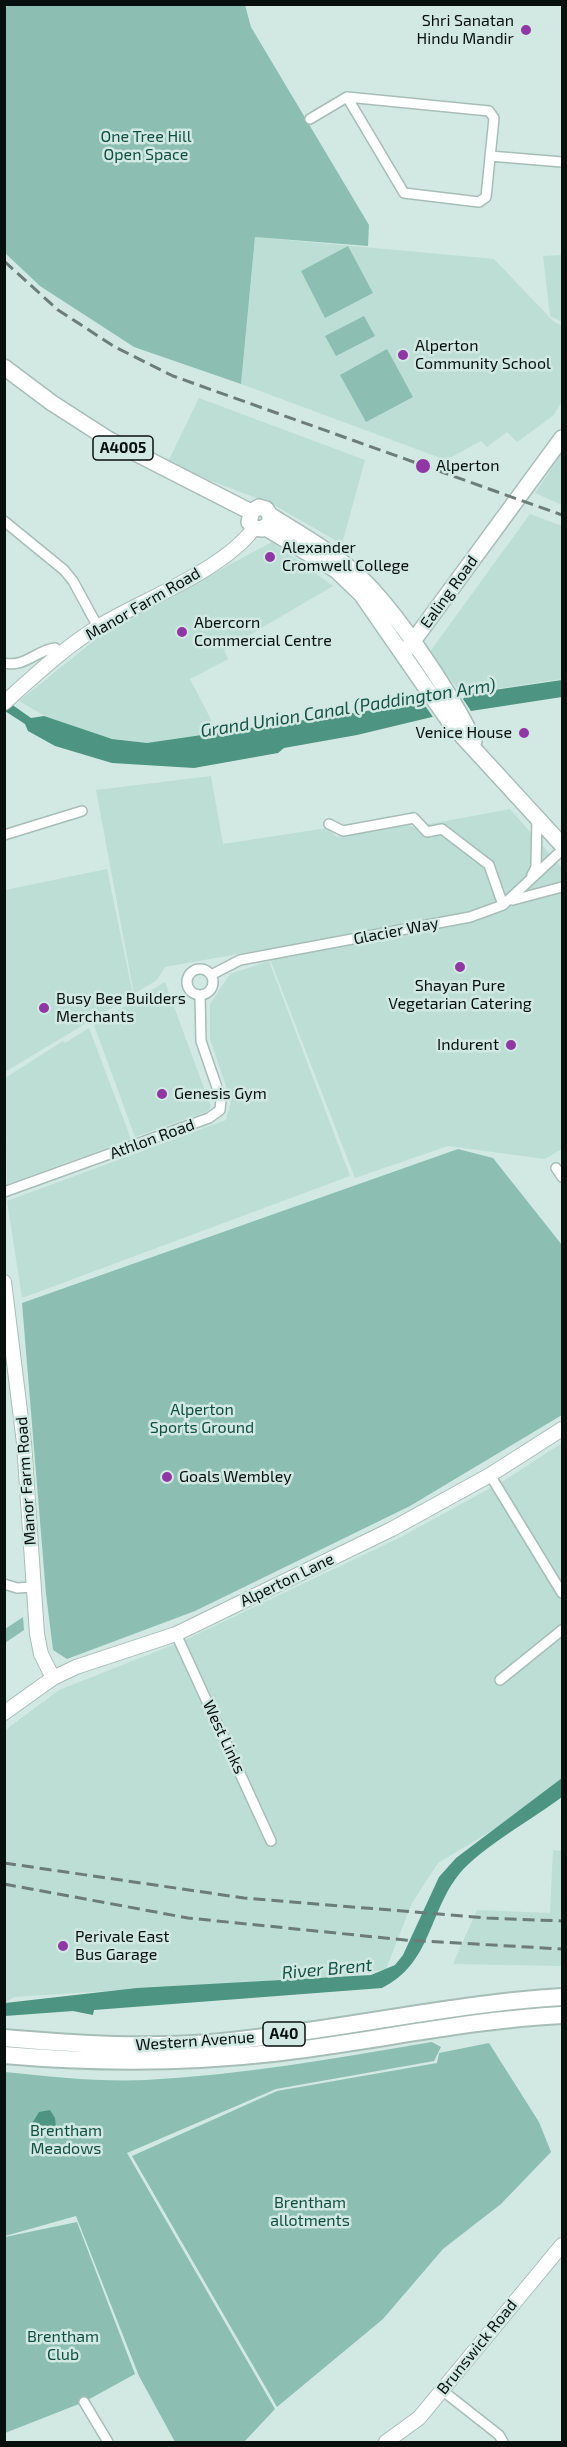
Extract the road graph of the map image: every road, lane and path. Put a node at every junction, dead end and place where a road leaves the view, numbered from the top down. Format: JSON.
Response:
{"nodes":[{"id":1,"x":347,"y":97,"type":"junction"},
{"id":2,"x":310,"y":119,"type":"dead end"},
{"id":3,"x":490,"y":156,"type":"junction"},
{"id":4,"x":562,"y":162,"type":"edge"},
{"id":5,"x":4,"y":367,"type":"edge"},
{"id":6,"x":562,"y":438,"type":"edge"},
{"id":7,"x":4,"y":521,"type":"edge"},
{"id":8,"x":263,"y":524,"type":"junction"},
{"id":9,"x":98,"y":627,"type":"junction"},
{"id":10,"x":412,"y":642,"type":"junction"},
{"id":11,"x":62,"y":654,"type":"junction"},
{"id":12,"x":402,"y":655,"type":"junction"},
{"id":13,"x":4,"y":663,"type":"edge"},
{"id":14,"x":423,"y":681,"type":"junction"},
{"id":15,"x":441,"y":698,"type":"junction"},
{"id":16,"x":4,"y":703,"type":"edge"},
{"id":17,"x":82,"y":811,"type":"dead end"},
{"id":18,"x":537,"y":818,"type":"junction"},
{"id":19,"x":329,"y":824,"type":"dead end"},
{"id":20,"x":4,"y":835,"type":"edge"},
{"id":21,"x":562,"y":845,"type":"edge"},
{"id":22,"x":562,"y":850,"type":"edge"},
{"id":23,"x":528,"y":883,"type":"junction"},
{"id":24,"x":562,"y":887,"type":"edge"},
{"id":25,"x":505,"y":904,"type":"junction"},
{"id":26,"x":211,"y":975,"type":"junction"},
{"id":27,"x":200,"y":995,"type":"junction"},
{"id":28,"x":556,"y":1168,"type":"dead end"},
{"id":29,"x":562,"y":1177,"type":"edge"},
{"id":30,"x":4,"y":1192,"type":"edge"},
{"id":31,"x":4,"y":1282,"type":"edge"},
{"id":32,"x":562,"y":1429,"type":"edge"},
{"id":33,"x":490,"y":1475,"type":"junction"},
{"id":34,"x":4,"y":1584,"type":"edge"},
{"id":35,"x":33,"y":1587,"type":"junction"},
{"id":36,"x":562,"y":1593,"type":"edge"},
{"id":37,"x":562,"y":1630,"type":"edge"},
{"id":38,"x":176,"y":1634,"type":"junction"},
{"id":39,"x":52,"y":1678,"type":"junction"},
{"id":40,"x":500,"y":1680,"type":"dead end"},
{"id":41,"x":4,"y":1713,"type":"edge"},
{"id":42,"x":271,"y":1841,"type":"dead end"},
{"id":43,"x":562,"y":1997,"type":"edge"},
{"id":44,"x":562,"y":2014,"type":"edge"},
{"id":45,"x":4,"y":2038,"type":"edge"},
{"id":46,"x":4,"y":2055,"type":"edge"},
{"id":47,"x":562,"y":2246,"type":"edge"},
{"id":48,"x":443,"y":2391,"type":"junction"},
{"id":49,"x":84,"y":2402,"type":"dead end"},
{"id":50,"x":108,"y":2442,"type":"edge"},
{"id":51,"x":386,"y":2442,"type":"edge"},
{"id":52,"x":503,"y":2442,"type":"edge"}],
"edges":[{"from":1,"to":2,"type":"street"},
{"from":1,"to":3,"type":"street"},
{"from":1,"to":3,"type":"street"},
{"from":3,"to":4,"type":"street"},
{"from":5,"to":8,"type":"main road","number":"A4005"},
{"from":6,"to":10,"type":"main road","name":"Ealing Road"},
{"from":7,"to":9,"type":"street"},
{"from":8,"to":9,"type":"street","name":"Manor Farm Road"},
{"from":8,"to":10,"type":"main road"},
{"from":8,"to":12,"type":"main road","name":"Ealing Road"},
{"from":9,"to":11,"type":"street","name":"Manor Farm Road"},
{"from":10,"to":12,"type":"main road"},
{"from":10,"to":14,"type":"main road"},
{"from":10,"to":15,"type":"main road","name":"Ealing Road"},
{"from":11,"to":13,"type":"street"},
{"from":11,"to":16,"type":"street","name":"Manor Farm Road"},
{"from":12,"to":14,"type":"main road","name":"Ealing Road"},
{"from":14,"to":15,"type":"main road","name":"Ealing Road"},
{"from":15,"to":18,"type":"main road","name":"Ealing Road"},
{"from":17,"to":20,"type":"street"},
{"from":18,"to":21,"type":"main road","name":"Ealing Road"},
{"from":18,"to":23,"type":"street"},
{"from":19,"to":25,"type":"street"},
{"from":22,"to":23,"type":"street","name":"Glacier Way"},
{"from":23,"to":25,"type":"street","name":"Glacier Way"},
{"from":24,"to":25,"type":"street"},
{"from":25,"to":26,"type":"street","name":"Glacier Way"},
{"from":26,"to":27,"type":"street"},
{"from":26,"to":27,"type":"street"},
{"from":27,"to":30,"type":"street","name":"Athlon Road"},
{"from":28,"to":29,"type":"street"},
{"from":31,"to":35,"type":"street","name":"Manor Farm Road"},
{"from":32,"to":33,"type":"street","name":"Alperton Lane"},
{"from":33,"to":36,"type":"street"},
{"from":33,"to":38,"type":"street","name":"Alperton Lane"},
{"from":34,"to":35,"type":"street"},
{"from":35,"to":39,"type":"street","name":"Manor Farm Road"},
{"from":37,"to":40,"type":"street"},
{"from":38,"to":39,"type":"street","name":"Alperton Lane"},
{"from":38,"to":42,"type":"street","name":"West Links"},
{"from":39,"to":41,"type":"street","name":"Alperton Lane"},
{"from":43,"to":45,"type":"highway","name":"Western Avenue","number":"A40"},
{"from":44,"to":46,"type":"highway","name":"Western Avenue","number":"A40"},
{"from":47,"to":48,"type":"street","name":"Brunswick Road"},
{"from":48,"to":51,"type":"street","name":"Brunswick Road"},
{"from":48,"to":52,"type":"street"},
{"from":49,"to":50,"type":"street"}]}
